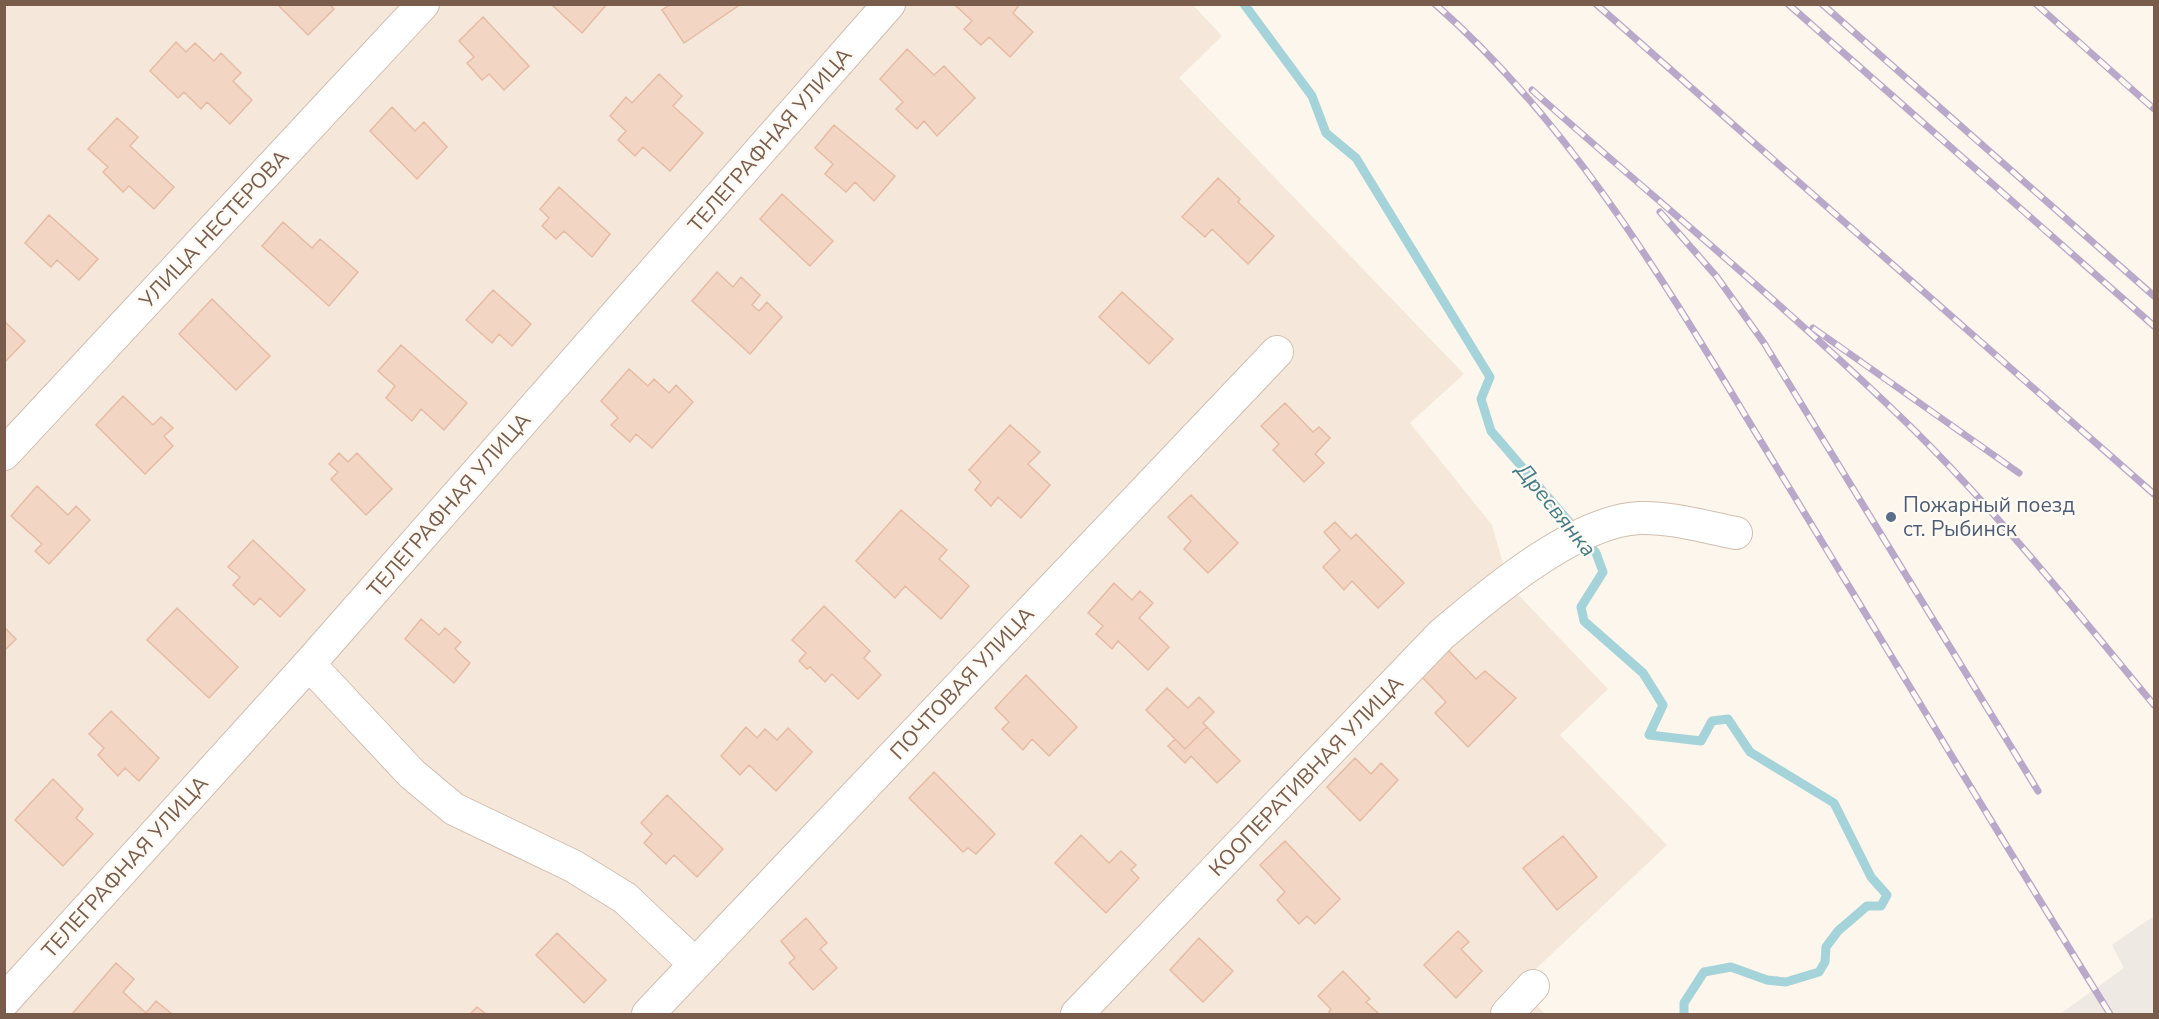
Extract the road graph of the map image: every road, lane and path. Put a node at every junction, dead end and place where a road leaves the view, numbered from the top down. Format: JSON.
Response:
{"nodes":[{"id":1,"x":423,"y":4,"type":"edge"},
{"id":2,"x":889,"y":4,"type":"edge"},
{"id":3,"x":1276,"y":352,"type":"dead end"},
{"id":4,"x":4,"y":454,"type":"edge"},
{"id":5,"x":1736,"y":533,"type":"dead end"},
{"id":6,"x":309,"y":664,"type":"junction"},
{"id":7,"x":695,"y":964,"type":"junction"},
{"id":8,"x":1533,"y":986,"type":"dead end"},
{"id":9,"x":4,"y":1001,"type":"edge"},
{"id":10,"x":648,"y":1014,"type":"edge"},
{"id":11,"x":1077,"y":1014,"type":"edge"},
{"id":12,"x":1507,"y":1014,"type":"edge"}],
"edges":[{"from":1,"to":4,"type":"street","name":"УЛИЦА НЕСТЕРОВА"},
{"from":2,"to":6,"type":"street","name":"ТЕЛЕГРАФНАЯ УЛИЦА"},
{"from":3,"to":7,"type":"street","name":"ПОЧТОВАЯ УЛИЦА"},
{"from":5,"to":11,"type":"street","name":"КООПЕРАТИВНАЯ УЛИЦА"},
{"from":6,"to":7,"type":"street"},
{"from":6,"to":9,"type":"street","name":"ТЕЛЕГРАФНАЯ УЛИЦА"},
{"from":7,"to":10,"type":"street","name":"ПОЧТОВАЯ УЛИЦА"},
{"from":8,"to":12,"type":"street"}]}
